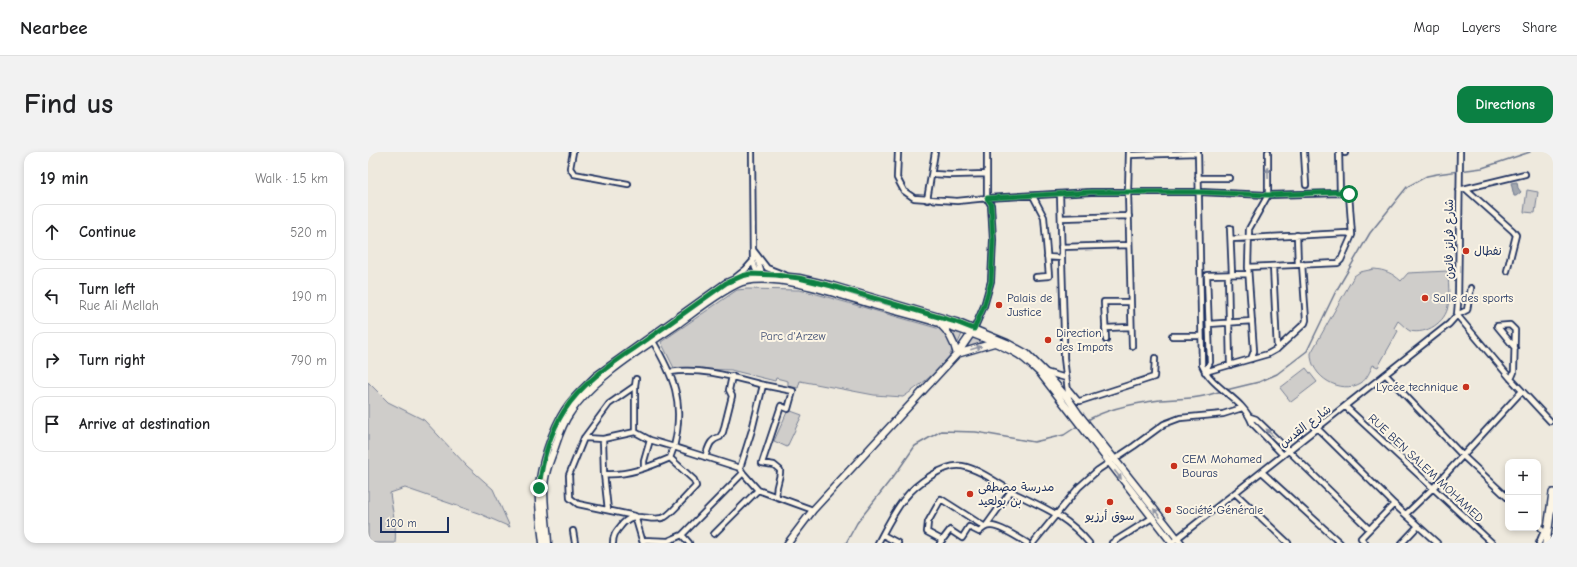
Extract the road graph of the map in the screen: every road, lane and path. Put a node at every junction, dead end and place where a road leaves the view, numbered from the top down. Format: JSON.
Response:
{"nodes":[{"id":1,"x":573,"y":152,"type":"edge"},
{"id":2,"x":752,"y":152,"type":"edge"},
{"id":3,"x":898,"y":152,"type":"edge"},
{"id":4,"x":935,"y":152,"type":"edge"},
{"id":5,"x":987,"y":152,"type":"edge"},
{"id":6,"x":1198,"y":152,"type":"edge"},
{"id":7,"x":1268,"y":152,"type":"edge"},
{"id":8,"x":1304,"y":152,"type":"edge"},
{"id":9,"x":1339,"y":152,"type":"edge"},
{"id":10,"x":1129,"y":153,"type":"edge"},
{"id":11,"x":1460,"y":154,"type":"edge"},
{"id":12,"x":932,"y":174,"type":"junction"},
{"id":13,"x":987,"y":174,"type":"junction"},
{"id":14,"x":1525,"y":174,"type":"dead end"},
{"id":15,"x":1198,"y":178,"type":"junction"},
{"id":16,"x":1229,"y":178,"type":"dead end"},
{"id":17,"x":628,"y":184,"type":"dead end"},
{"id":18,"x":1306,"y":185,"type":"dead end"},
{"id":19,"x":1466,"y":189,"type":"junction"},
{"id":20,"x":1459,"y":190,"type":"junction"},
{"id":21,"x":1128,"y":192,"type":"junction"},
{"id":22,"x":1199,"y":192,"type":"junction"},
{"id":23,"x":1340,"y":192,"type":"junction"},
{"id":24,"x":1060,"y":194,"type":"junction"},
{"id":25,"x":1268,"y":195,"type":"junction"},
{"id":26,"x":1033,"y":196,"type":"junction"},
{"id":27,"x":987,"y":198,"type":"junction"},
{"id":28,"x":927,"y":200,"type":"junction"},
{"id":29,"x":1129,"y":216,"type":"junction"},
{"id":30,"x":1061,"y":218,"type":"junction"},
{"id":31,"x":1230,"y":228,"type":"dead end"},
{"id":32,"x":1297,"y":235,"type":"junction"},
{"id":33,"x":1352,"y":235,"type":"junction"},
{"id":34,"x":1249,"y":238,"type":"junction"},
{"id":35,"x":1231,"y":239,"type":"junction"},
{"id":36,"x":1130,"y":245,"type":"junction"},
{"id":37,"x":1062,"y":247,"type":"junction"},
{"id":38,"x":753,"y":249,"type":"junction"},
{"id":39,"x":1047,"y":257,"type":"junction"},
{"id":40,"x":1062,"y":258,"type":"junction"},
{"id":41,"x":753,"y":261,"type":"junction"},
{"id":42,"x":1300,"y":265,"type":"junction"},
{"id":43,"x":1273,"y":266,"type":"junction"},
{"id":44,"x":1248,"y":267,"type":"junction"},
{"id":45,"x":1507,"y":271,"type":"dead end"},
{"id":46,"x":1230,"y":274,"type":"junction"},
{"id":47,"x":1248,"y":274,"type":"junction"},
{"id":48,"x":759,"y":277,"type":"junction"},
{"id":49,"x":1036,"y":277,"type":"dead end"},
{"id":50,"x":799,"y":278,"type":"junction"},
{"id":51,"x":733,"y":279,"type":"junction"},
{"id":52,"x":1471,"y":288,"type":"dead end"},
{"id":53,"x":1130,"y":302,"type":"junction"},
{"id":54,"x":1457,"y":315,"type":"junction"},
{"id":55,"x":1252,"y":321,"type":"junction"},
{"id":56,"x":940,"y":323,"type":"junction"},
{"id":57,"x":1229,"y":323,"type":"junction"},
{"id":58,"x":1208,"y":324,"type":"junction"},
{"id":59,"x":1131,"y":327,"type":"junction"},
{"id":60,"x":1105,"y":328,"type":"junction"},
{"id":61,"x":973,"y":331,"type":"junction"},
{"id":62,"x":1172,"y":336,"type":"dead end"},
{"id":63,"x":1201,"y":336,"type":"junction"},
{"id":64,"x":651,"y":339,"type":"junction"},
{"id":65,"x":1106,"y":340,"type":"dead end"},
{"id":66,"x":994,"y":343,"type":"junction"},
{"id":67,"x":1132,"y":346,"type":"dead end"},
{"id":68,"x":1515,"y":348,"type":"junction"},
{"id":69,"x":1277,"y":349,"type":"junction"},
{"id":70,"x":957,"y":354,"type":"junction"},
{"id":71,"x":1155,"y":358,"type":"dead end"},
{"id":72,"x":1251,"y":359,"type":"junction"},
{"id":73,"x":1230,"y":365,"type":"junction"},
{"id":74,"x":670,"y":372,"type":"junction"},
{"id":75,"x":1045,"y":372,"type":"junction"},
{"id":76,"x":1205,"y":372,"type":"junction"},
{"id":77,"x":1386,"y":375,"type":"junction"},
{"id":78,"x":732,"y":376,"type":"junction"},
{"id":79,"x":1066,"y":378,"type":"junction"},
{"id":80,"x":636,"y":379,"type":"dead end"},
{"id":81,"x":1511,"y":379,"type":"junction"},
{"id":82,"x":763,"y":385,"type":"junction"},
{"id":83,"x":635,"y":386,"type":"junction"},
{"id":84,"x":1067,"y":387,"type":"junction"},
{"id":85,"x":1522,"y":391,"type":"junction"},
{"id":86,"x":1069,"y":400,"type":"junction"},
{"id":87,"x":1346,"y":407,"type":"junction"},
{"id":88,"x":1242,"y":408,"type":"junction"},
{"id":89,"x":1075,"y":414,"type":"junction"},
{"id":90,"x":1250,"y":417,"type":"junction"},
{"id":91,"x":1550,"y":421,"type":"dead end"},
{"id":92,"x":1318,"y":429,"type":"junction"},
{"id":93,"x":635,"y":432,"type":"junction"},
{"id":94,"x":584,"y":438,"type":"junction"},
{"id":95,"x":603,"y":439,"type":"junction"},
{"id":96,"x":650,"y":440,"type":"junction"},
{"id":97,"x":674,"y":447,"type":"junction"},
{"id":98,"x":1288,"y":451,"type":"junction"},
{"id":99,"x":1282,"y":455,"type":"junction"},
{"id":100,"x":1462,"y":455,"type":"junction"},
{"id":101,"x":705,"y":457,"type":"junction"},
{"id":102,"x":670,"y":458,"type":"junction"},
{"id":103,"x":1111,"y":461,"type":"junction"},
{"id":104,"x":644,"y":468,"type":"junction"},
{"id":105,"x":742,"y":470,"type":"junction"},
{"id":106,"x":1262,"y":472,"type":"junction"},
{"id":107,"x":604,"y":474,"type":"junction"},
{"id":108,"x":1433,"y":488,"type":"junction"},
{"id":109,"x":758,"y":490,"type":"junction"},
{"id":110,"x":1010,"y":491,"type":"junction"},
{"id":111,"x":1235,"y":493,"type":"junction"},
{"id":112,"x":1553,"y":494,"type":"edge"},
{"id":113,"x":1505,"y":495,"type":"edge"},
{"id":114,"x":777,"y":497,"type":"junction"},
{"id":115,"x":1394,"y":504,"type":"junction"},
{"id":116,"x":608,"y":510,"type":"junction"},
{"id":117,"x":813,"y":510,"type":"junction"},
{"id":118,"x":1056,"y":514,"type":"junction"},
{"id":119,"x":1406,"y":514,"type":"junction"},
{"id":120,"x":635,"y":516,"type":"junction"},
{"id":121,"x":1152,"y":518,"type":"junction"},
{"id":122,"x":1418,"y":526,"type":"junction"},
{"id":123,"x":985,"y":527,"type":"junction"},
{"id":124,"x":1541,"y":528,"type":"edge"},
{"id":125,"x":1369,"y":529,"type":"junction"},
{"id":126,"x":573,"y":531,"type":"dead end"},
{"id":127,"x":714,"y":534,"type":"dead end"},
{"id":128,"x":682,"y":535,"type":"junction"},
{"id":129,"x":882,"y":535,"type":"junction"},
{"id":130,"x":643,"y":542,"type":"edge"},
{"id":131,"x":662,"y":542,"type":"edge"},
{"id":132,"x":941,"y":542,"type":"edge"},
{"id":133,"x":1175,"y":542,"type":"edge"},
{"id":134,"x":542,"y":543,"type":"edge"},
{"id":135,"x":548,"y":543,"type":"edge"},
{"id":136,"x":575,"y":543,"type":"edge"},
{"id":137,"x":613,"y":543,"type":"edge"},
{"id":138,"x":689,"y":543,"type":"edge"},
{"id":139,"x":788,"y":543,"type":"edge"},
{"id":140,"x":878,"y":543,"type":"edge"},
{"id":141,"x":898,"y":543,"type":"edge"},
{"id":142,"x":1027,"y":543,"type":"edge"},
{"id":143,"x":1033,"y":543,"type":"edge"},
{"id":144,"x":1089,"y":543,"type":"edge"},
{"id":145,"x":1112,"y":543,"type":"edge"},
{"id":146,"x":1287,"y":543,"type":"edge"},
{"id":147,"x":1340,"y":543,"type":"edge"},
{"id":148,"x":1365,"y":543,"type":"edge"},
{"id":149,"x":1402,"y":543,"type":"edge"},
{"id":150,"x":1437,"y":543,"type":"edge"},
{"id":151,"x":1492,"y":543,"type":"edge"},
{"id":152,"x":1539,"y":543,"type":"edge"},
{"id":153,"x":1546,"y":543,"type":"edge"}],
"edges":[{"from":1,"to":17,"type":"street"},
{"from":2,"to":38,"type":"street"},
{"from":3,"to":28,"type":"street"},
{"from":4,"to":12,"type":"street"},
{"from":5,"to":13,"type":"street"},
{"from":6,"to":10,"type":"street"},
{"from":6,"to":15,"type":"street"},
{"from":25,"to":7,"type":"street","one_way":true},
{"from":8,"to":18,"type":"street"},
{"from":9,"to":23,"type":"street"},
{"from":10,"to":21,"type":"street"},
{"from":11,"to":20,"type":"street","name":"شارع فرانز فانون"},
{"from":12,"to":13,"type":"street"},
{"from":12,"to":28,"type":"street"},
{"from":13,"to":27,"type":"street"},
{"from":14,"to":19,"type":"street"},
{"from":15,"to":16,"type":"street"},
{"from":15,"to":22,"type":"street"},
{"from":19,"to":20,"type":"street"},
{"from":19,"to":45,"type":"street"},
{"from":20,"to":54,"type":"street","name":"شارع فرانز فانون"},
{"from":21,"to":22,"type":"street"},
{"from":21,"to":24,"type":"street"},
{"from":21,"to":29,"type":"street"},
{"from":22,"to":25,"type":"street"},
{"from":22,"to":63,"type":"street"},
{"from":23,"to":25,"type":"street"},
{"from":23,"to":33,"type":"street"},
{"from":24,"to":26,"type":"street"},
{"from":24,"to":30,"type":"street"},
{"from":25,"to":34,"type":"street"},
{"from":26,"to":27,"type":"street"},
{"from":26,"to":39,"type":"street"},
{"from":27,"to":28,"type":"street"},
{"from":27,"to":61,"type":"street"},
{"from":29,"to":30,"type":"street"},
{"from":29,"to":36,"type":"street"},
{"from":30,"to":37,"type":"street"},
{"from":31,"to":35,"type":"street"},
{"from":32,"to":33,"type":"street"},
{"from":32,"to":34,"type":"street"},
{"from":32,"to":42,"type":"street"},
{"from":33,"to":42,"type":"street"},
{"from":34,"to":35,"type":"street"},
{"from":34,"to":44,"type":"street"},
{"from":35,"to":46,"type":"street"},
{"from":36,"to":37,"type":"street"},
{"from":36,"to":53,"type":"street"},
{"from":37,"to":40,"type":"street"},
{"from":38,"to":41,"type":"street"},
{"from":38,"to":48,"type":"street"},
{"from":38,"to":50,"type":"street"},
{"from":39,"to":40,"type":"street"},
{"from":39,"to":49,"type":"street"},
{"from":40,"to":79,"type":"street"},
{"from":41,"to":48,"type":"street"},
{"from":41,"to":51,"type":"street"},
{"from":42,"to":43,"type":"street"},
{"from":42,"to":69,"type":"street"},
{"from":43,"to":44,"type":"street"},
{"from":43,"to":69,"type":"street"},
{"from":44,"to":47,"type":"street"},
{"from":46,"to":47,"type":"street"},
{"from":46,"to":57,"type":"street"},
{"from":46,"to":58,"type":"street"},
{"from":47,"to":55,"type":"street"},
{"from":48,"to":50,"type":"main road"},
{"from":48,"to":51,"type":"main road"},
{"from":48,"to":56,"type":"main road"},
{"from":48,"to":64,"type":"main road"},
{"from":50,"to":61,"type":"main road"},
{"from":51,"to":64,"type":"main road"},
{"from":52,"to":54,"type":"street"},
{"from":53,"to":59,"type":"street"},
{"from":53,"to":60,"type":"street"},
{"from":54,"to":77,"type":"street","name":"شارع القدس"},
{"from":54,"to":81,"type":"street"},
{"from":55,"to":57,"type":"street"},
{"from":55,"to":72,"type":"street"},
{"from":56,"to":61,"type":"main road"},
{"from":56,"to":70,"type":"main road"},
{"from":57,"to":58,"type":"street"},
{"from":57,"to":73,"type":"street"},
{"from":58,"to":76,"type":"street"},
{"from":59,"to":60,"type":"street"},
{"from":59,"to":67,"type":"street"},
{"from":60,"to":65,"type":"street"},
{"from":61,"to":66,"type":"main road"},
{"from":61,"to":70,"type":"main road"},
{"from":61,"to":75,"type":"main road"},
{"from":62,"to":63,"type":"street"},
{"from":63,"to":76,"type":"street"},
{"from":64,"to":74,"type":"street"},
{"from":64,"to":134,"type":"main road"},
{"from":64,"to":135,"type":"main road"},
{"from":70,"to":66,"type":"main road","one_way":true},
{"from":66,"to":89,"type":"main road"},
{"from":68,"to":68,"type":"street"},
{"from":68,"to":81,"type":"street"},
{"from":69,"to":72,"type":"street"},
{"from":70,"to":117,"type":"main road"},
{"from":71,"to":84,"type":"street"},
{"from":72,"to":73,"type":"street"},
{"from":73,"to":76,"type":"street"},
{"from":74,"to":78,"type":"street"},
{"from":74,"to":97,"type":"street"},
{"from":75,"to":79,"type":"street"},
{"from":75,"to":86,"type":"main road"},
{"from":76,"to":88,"type":"street"},
{"from":77,"to":87,"type":"street","name":"شارع القدس"},
{"from":77,"to":100,"type":"street"},
{"from":78,"to":82,"type":"street"},
{"from":78,"to":101,"type":"street"},
{"from":79,"to":84,"type":"street"},
{"from":80,"to":83,"type":"street"},
{"from":81,"to":85,"type":"street"},
{"from":82,"to":105,"type":"street"},
{"from":82,"to":114,"type":"street"},
{"from":83,"to":93,"type":"street"},
{"from":83,"to":94,"type":"street"},
{"from":84,"to":86,"type":"street"},
{"from":85,"to":91,"type":"street"},
{"from":85,"to":100,"type":"street"},
{"from":86,"to":89,"type":"main road"},
{"from":87,"to":92,"type":"street","name":"شارع القدس"},
{"from":87,"to":108,"type":"street","name":"RUE BEN SALEM MOHAMED"},
{"from":88,"to":90,"type":"street"},
{"from":88,"to":103,"type":"street"},
{"from":89,"to":103,"type":"main road"},
{"from":98,"to":90,"type":"street","one_way":true},
{"from":90,"to":99,"type":"street"},
{"from":92,"to":98,"type":"street","name":"شارع القدس"},
{"from":92,"to":115,"type":"street"},
{"from":93,"to":95,"type":"street"},
{"from":93,"to":96,"type":"street"},
{"from":94,"to":95,"type":"street"},
{"from":94,"to":116,"type":"street"},
{"from":95,"to":107,"type":"street"},
{"from":96,"to":97,"type":"street"},
{"from":96,"to":104,"type":"street"},
{"from":97,"to":101,"type":"street"},
{"from":97,"to":102,"type":"street"},
{"from":98,"to":99,"type":"street","name":"شارع القدس"},
{"from":98,"to":125,"type":"street"},
{"from":99,"to":106,"type":"street","name":"شارع القدس"},
{"from":100,"to":108,"type":"street"},
{"from":100,"to":113,"type":"street"},
{"from":101,"to":105,"type":"street"},
{"from":102,"to":104,"type":"street"},
{"from":102,"to":120,"type":"street"},
{"from":103,"to":118,"type":"street"},
{"from":103,"to":121,"type":"main road","one_way":true},
{"from":133,"to":103,"type":"main road","one_way":true},
{"from":104,"to":107,"type":"street"},
{"from":105,"to":109,"type":"street"},
{"from":105,"to":128,"type":"street"},
{"from":106,"to":111,"type":"street","name":"شارع القدس"},
{"from":106,"to":147,"type":"street"},
{"from":107,"to":116,"type":"street"},
{"from":108,"to":119,"type":"street"},
{"from":108,"to":151,"type":"street","name":"RUE BEN SALEM MOHAMED"},
{"from":109,"to":114,"type":"street"},
{"from":109,"to":127,"type":"street"},
{"from":110,"to":118,"type":"street"},
{"from":110,"to":123,"type":"street"},
{"from":110,"to":129,"type":"street"},
{"from":111,"to":133,"type":"street","name":"شارع القدس"},
{"from":111,"to":146,"type":"street"},
{"from":112,"to":153,"type":"highway"},
{"from":114,"to":117,"type":"street"},
{"from":115,"to":119,"type":"street"},
{"from":115,"to":125,"type":"street"},
{"from":116,"to":120,"type":"street"},
{"from":117,"to":139,"type":"main road"},
{"from":118,"to":143,"type":"street"},
{"from":118,"to":144,"type":"street"},
{"from":119,"to":122,"type":"street"},
{"from":120,"to":130,"type":"street"},
{"from":120,"to":137,"type":"street"},
{"from":121,"to":133,"type":"main road"},
{"from":121,"to":145,"type":"street"},
{"from":122,"to":149,"type":"street"},
{"from":122,"to":150,"type":"street"},
{"from":123,"to":132,"type":"street"},
{"from":123,"to":132,"type":"street"},
{"from":123,"to":142,"type":"street"},
{"from":124,"to":152,"type":"street"},
{"from":125,"to":148,"type":"street"},
{"from":126,"to":136,"type":"street"},
{"from":128,"to":131,"type":"street"},
{"from":128,"to":138,"type":"street"},
{"from":129,"to":140,"type":"street"},
{"from":129,"to":141,"type":"street"},
{"from":130,"to":131,"type":"street"}]}
